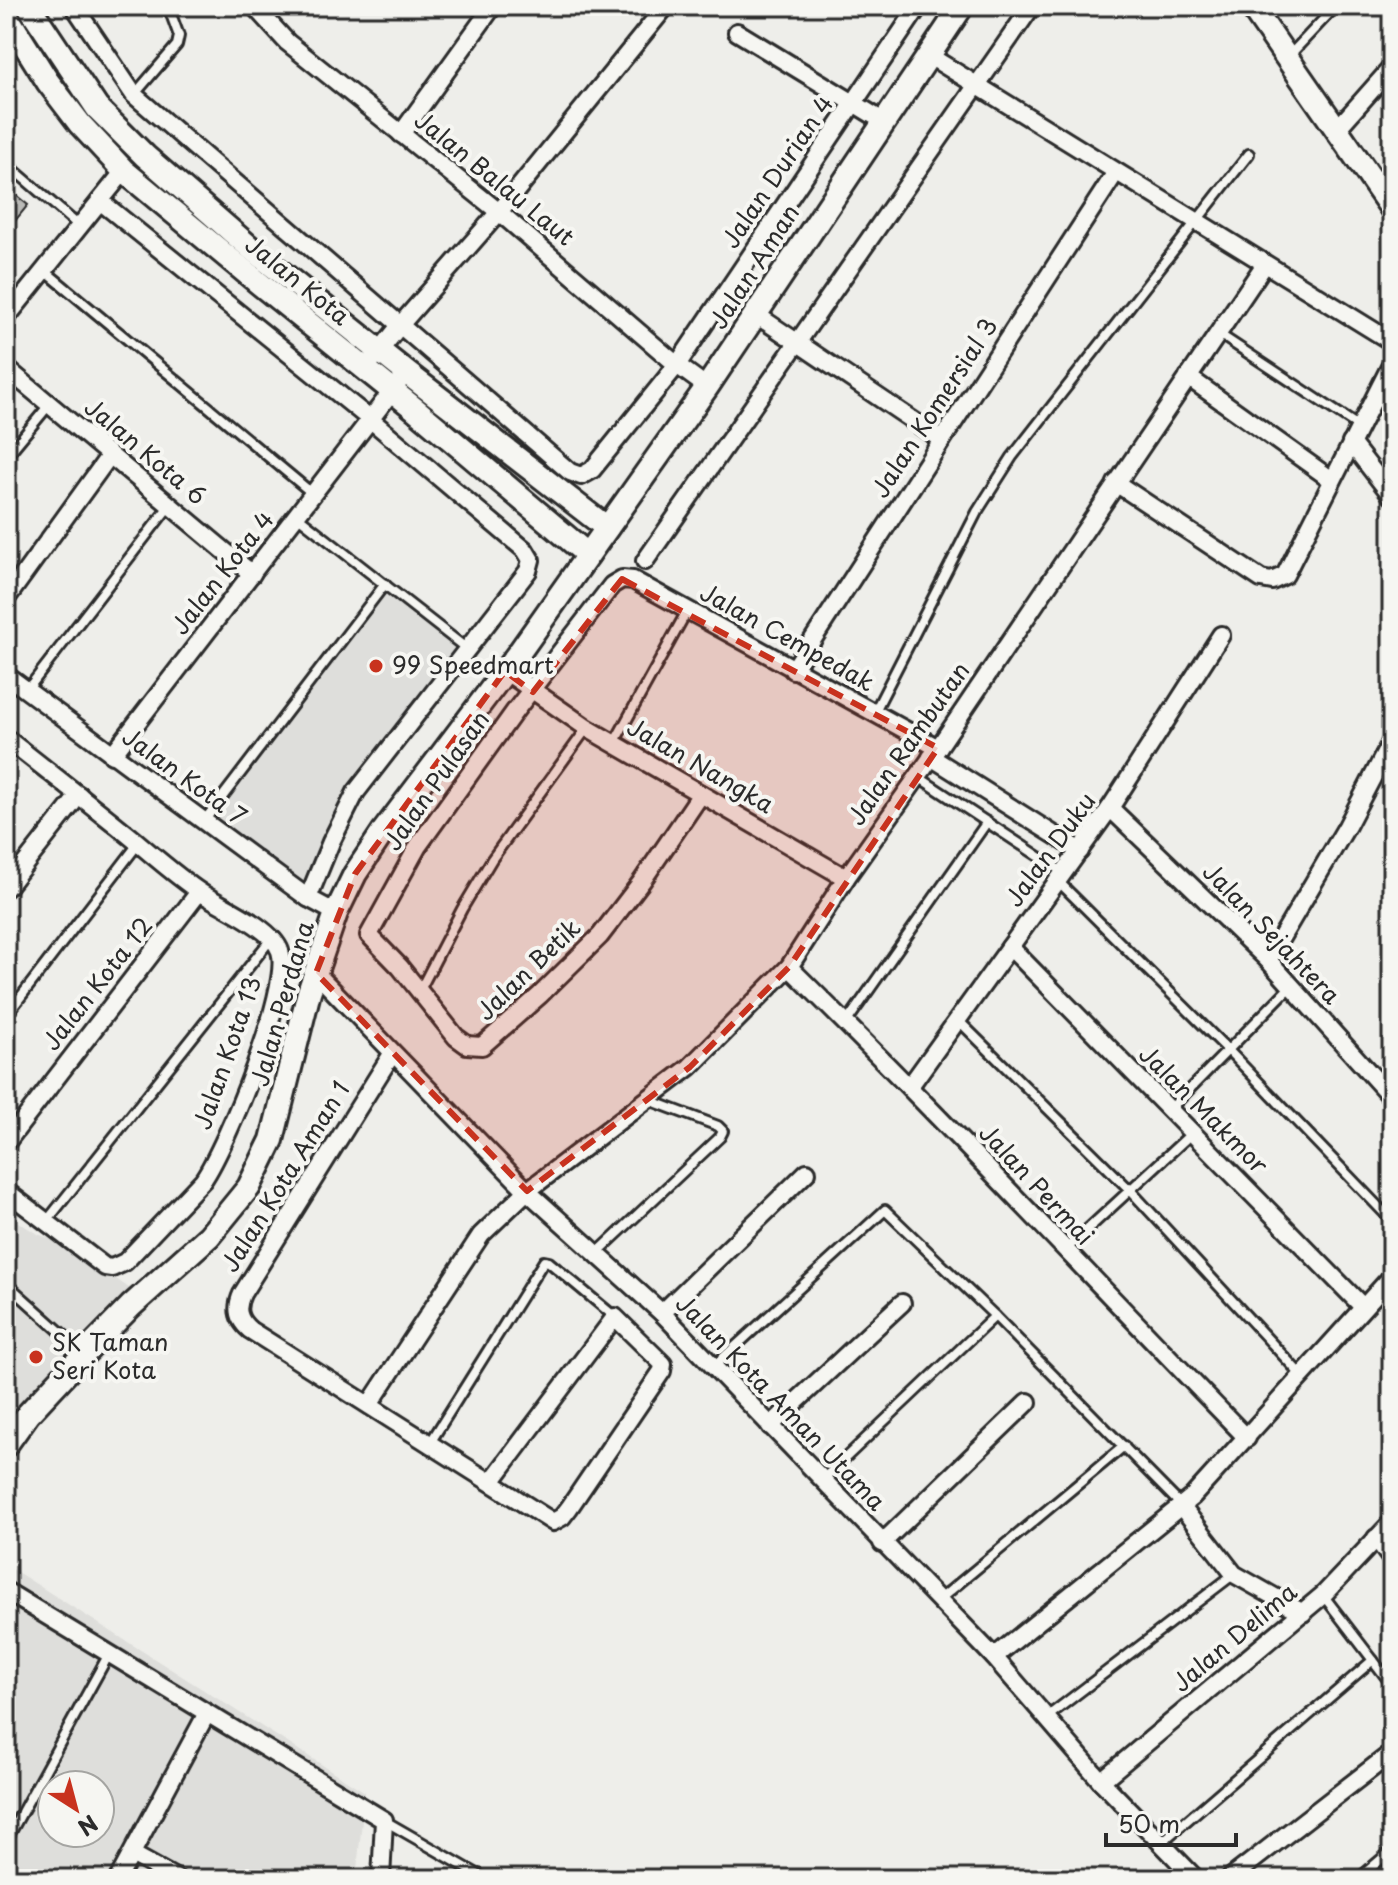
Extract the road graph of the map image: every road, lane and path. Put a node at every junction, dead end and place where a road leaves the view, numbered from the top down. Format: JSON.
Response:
{"nodes":[{"id":1,"x":29,"y":6,"type":"edge"},
{"id":2,"x":74,"y":6,"type":"edge"},
{"id":3,"x":168,"y":6,"type":"edge"},
{"id":4,"x":254,"y":6,"type":"edge"},
{"id":5,"x":493,"y":6,"type":"edge"},
{"id":6,"x":919,"y":6,"type":"edge"},
{"id":7,"x":962,"y":6,"type":"edge"},
{"id":8,"x":1032,"y":6,"type":"edge"},
{"id":9,"x":1251,"y":6,"type":"edge"},
{"id":10,"x":1336,"y":6,"type":"edge"},
{"id":11,"x":663,"y":8,"type":"edge"},
{"id":12,"x":6,"y":15,"type":"edge"},
{"id":13,"x":737,"y":32,"type":"dead end"},
{"id":14,"x":928,"y":55,"type":"junction"},
{"id":15,"x":1287,"y":58,"type":"junction"},
{"id":16,"x":1392,"y":67,"type":"edge"},
{"id":17,"x":977,"y":85,"type":"junction"},
{"id":18,"x":134,"y":95,"type":"junction"},
{"id":19,"x":854,"y":102,"type":"junction"},
{"id":20,"x":883,"y":121,"type":"junction"},
{"id":21,"x":1337,"y":129,"type":"junction"},
{"id":22,"x":401,"y":134,"type":"junction"},
{"id":23,"x":1249,"y":154,"type":"dead end"},
{"id":24,"x":6,"y":163,"type":"edge"},
{"id":25,"x":124,"y":171,"type":"junction"},
{"id":26,"x":1116,"y":172,"type":"junction"},
{"id":27,"x":100,"y":201,"type":"junction"},
{"id":28,"x":1392,"y":209,"type":"edge"},
{"id":29,"x":499,"y":212,"type":"junction"},
{"id":30,"x":1197,"y":222,"type":"junction"},
{"id":31,"x":80,"y":226,"type":"junction"},
{"id":32,"x":1265,"y":264,"type":"junction"},
{"id":33,"x":44,"y":270,"type":"junction"},
{"id":34,"x":6,"y":286,"type":"edge"},
{"id":35,"x":21,"y":299,"type":"junction"},
{"id":36,"x":755,"y":314,"type":"junction"},
{"id":37,"x":6,"y":318,"type":"edge"},
{"id":38,"x":401,"y":324,"type":"junction"},
{"id":39,"x":1217,"y":333,"type":"junction"},
{"id":40,"x":798,"y":342,"type":"junction"},
{"id":41,"x":1392,"y":342,"type":"edge"},
{"id":42,"x":378,"y":350,"type":"junction"},
{"id":43,"x":1392,"y":363,"type":"edge"},
{"id":44,"x":677,"y":365,"type":"junction"},
{"id":45,"x":6,"y":368,"type":"edge"},
{"id":46,"x":365,"y":369,"type":"junction"},
{"id":47,"x":1188,"y":377,"type":"junction"},
{"id":48,"x":400,"y":382,"type":"junction"},
{"id":49,"x":707,"y":387,"type":"junction"},
{"id":50,"x":49,"y":404,"type":"junction"},
{"id":51,"x":371,"y":420,"type":"junction"},
{"id":52,"x":1358,"y":426,"type":"junction"},
{"id":53,"x":942,"y":440,"type":"junction"},
{"id":54,"x":1359,"y":452,"type":"junction"},
{"id":55,"x":110,"y":455,"type":"junction"},
{"id":56,"x":6,"y":457,"type":"edge"},
{"id":57,"x":1332,"y":480,"type":"junction"},
{"id":58,"x":1116,"y":483,"type":"junction"},
{"id":59,"x":314,"y":494,"type":"junction"},
{"id":60,"x":1392,"y":496,"type":"edge"},
{"id":61,"x":170,"y":504,"type":"junction"},
{"id":62,"x":297,"y":516,"type":"junction"},
{"id":63,"x":607,"y":528,"type":"junction"},
{"id":64,"x":588,"y":555,"type":"junction"},
{"id":65,"x":645,"y":561,"type":"dead end"},
{"id":66,"x":252,"y":574,"type":"junction"},
{"id":67,"x":385,"y":584,"type":"junction"},
{"id":68,"x":612,"y":585,"type":"joint"},
{"id":69,"x":6,"y":599,"type":"edge"},
{"id":70,"x":687,"y":611,"type":"junction"},
{"id":71,"x":1221,"y":635,"type":"dead end"},
{"id":72,"x":468,"y":650,"type":"junction"},
{"id":73,"x":793,"y":670,"type":"junction"},
{"id":74,"x":505,"y":671,"type":"junction"},
{"id":75,"x":6,"y":675,"type":"edge"},
{"id":76,"x":26,"y":691,"type":"junction"},
{"id":77,"x":533,"y":692,"type":"junction"},
{"id":78,"x":874,"y":714,"type":"junction"},
{"id":79,"x":587,"y":728,"type":"junction"},
{"id":80,"x":1392,"y":740,"type":"edge"},
{"id":81,"x":8,"y":743,"type":"edge"},
{"id":82,"x":614,"y":744,"type":"junction"},
{"id":83,"x":934,"y":753,"type":"junction"},
{"id":84,"x":112,"y":755,"type":"junction"},
{"id":85,"x":917,"y":776,"type":"junction"},
{"id":86,"x":701,"y":794,"type":"junction"},
{"id":87,"x":79,"y":795,"type":"junction"},
{"id":88,"x":1110,"y":808,"type":"junction"},
{"id":89,"x":204,"y":821,"type":"junction"},
{"id":90,"x":987,"y":822,"type":"junction"},
{"id":91,"x":139,"y":843,"type":"junction"},
{"id":92,"x":1080,"y":851,"type":"junction"},
{"id":93,"x":846,"y":878,"type":"junction"},
{"id":94,"x":1062,"y":878,"type":"junction"},
{"id":95,"x":6,"y":888,"type":"edge"},
{"id":96,"x":199,"y":892,"type":"junction"},
{"id":97,"x":308,"y":898,"type":"junction"},
{"id":98,"x":336,"y":913,"type":"junction"},
{"id":99,"x":369,"y":935,"type":"joint"},
{"id":100,"x":271,"y":938,"type":"junction"},
{"id":101,"x":1010,"y":947,"type":"junction"},
{"id":102,"x":1268,"y":960,"type":"junction"},
{"id":103,"x":789,"y":967,"type":"junction"},
{"id":104,"x":316,"y":973,"type":"junction"},
{"id":105,"x":1291,"y":986,"type":"junction"},
{"id":106,"x":419,"y":992,"type":"junction"},
{"id":107,"x":6,"y":1016,"type":"edge"},
{"id":108,"x":958,"y":1020,"type":"junction"},
{"id":109,"x":846,"y":1023,"type":"junction"},
{"id":110,"x":1228,"y":1050,"type":"junction"},
{"id":111,"x":392,"y":1054,"type":"junction"},
{"id":112,"x":910,"y":1086,"type":"junction"},
{"id":113,"x":1392,"y":1098,"type":"edge"},
{"id":114,"x":648,"y":1100,"type":"junction"},
{"id":115,"x":1169,"y":1110,"type":"junction"},
{"id":116,"x":1192,"y":1133,"type":"junction"},
{"id":117,"x":6,"y":1143,"type":"edge"},
{"id":118,"x":807,"y":1172,"type":"dead end"},
{"id":119,"x":1130,"y":1190,"type":"junction"},
{"id":120,"x":6,"y":1191,"type":"edge"},
{"id":121,"x":527,"y":1191,"type":"junction"},
{"id":122,"x":1392,"y":1221,"type":"edge"},
{"id":123,"x":46,"y":1222,"type":"junction"},
{"id":124,"x":1064,"y":1251,"type":"junction"},
{"id":125,"x":597,"y":1253,"type":"junction"},
{"id":126,"x":1392,"y":1276,"type":"edge"},
{"id":127,"x":6,"y":1283,"type":"edge"},
{"id":128,"x":902,"y":1303,"type":"dead end"},
{"id":129,"x":1363,"y":1307,"type":"junction"},
{"id":130,"x":662,"y":1313,"type":"junction"},
{"id":131,"x":995,"y":1316,"type":"junction"},
{"id":132,"x":615,"y":1317,"type":"junction"},
{"id":133,"x":85,"y":1353,"type":"junction"},
{"id":134,"x":713,"y":1366,"type":"junction"},
{"id":135,"x":1302,"y":1376,"type":"junction"},
{"id":136,"x":1028,"y":1402,"type":"dead end"},
{"id":137,"x":369,"y":1405,"type":"junction"},
{"id":138,"x":770,"y":1426,"type":"junction"},
{"id":139,"x":1247,"y":1438,"type":"junction"},
{"id":140,"x":430,"y":1443,"type":"junction"},
{"id":141,"x":6,"y":1445,"type":"edge"},
{"id":142,"x":1124,"y":1446,"type":"junction"},
{"id":143,"x":822,"y":1480,"type":"junction"},
{"id":144,"x":491,"y":1482,"type":"junction"},
{"id":145,"x":1181,"y":1506,"type":"junction"},
{"id":146,"x":1392,"y":1522,"type":"edge"},
{"id":147,"x":1376,"y":1538,"type":"junction"},
{"id":148,"x":882,"y":1543,"type":"junction"},
{"id":149,"x":1392,"y":1560,"type":"edge"},
{"id":150,"x":1234,"y":1574,"type":"junction"},
{"id":151,"x":1323,"y":1595,"type":"junction"},
{"id":152,"x":7,"y":1596,"type":"edge"},
{"id":153,"x":938,"y":1601,"type":"junction"},
{"id":154,"x":1303,"y":1613,"type":"junction"},
{"id":155,"x":109,"y":1654,"type":"junction"},
{"id":156,"x":994,"y":1657,"type":"junction"},
{"id":157,"x":1373,"y":1660,"type":"junction"},
{"id":158,"x":1392,"y":1685,"type":"edge"},
{"id":159,"x":207,"y":1713,"type":"junction"},
{"id":160,"x":1046,"y":1717,"type":"junction"},
{"id":161,"x":1385,"y":1758,"type":"dead end"},
{"id":162,"x":1101,"y":1781,"type":"junction"},
{"id":163,"x":384,"y":1820,"type":"junction"},
{"id":164,"x":6,"y":1841,"type":"edge"},
{"id":165,"x":1162,"y":1842,"type":"junction"},
{"id":166,"x":1392,"y":1850,"type":"edge"},
{"id":167,"x":132,"y":1854,"type":"junction"},
{"id":168,"x":118,"y":1879,"type":"edge"},
{"id":169,"x":177,"y":1879,"type":"edge"},
{"id":170,"x":381,"y":1879,"type":"edge"},
{"id":171,"x":486,"y":1879,"type":"edge"},
{"id":172,"x":1196,"y":1879,"type":"edge"},
{"id":173,"x":1229,"y":1879,"type":"edge"},
{"id":174,"x":1358,"y":1879,"type":"edge"}],
"edges":[{"from":1,"to":42,"type":"street","name":"Jalan Kota"},
{"from":2,"to":18,"type":"street"},
{"from":3,"to":18,"type":"lane"},
{"from":4,"to":22,"type":"street","name":"Jalan Balau Laut"},
{"from":5,"to":22,"type":"street"},
{"from":6,"to":19,"type":"street","name":"Jalan Durian 4"},
{"from":7,"to":14,"type":"street","name":"Jalan Aman"},
{"from":8,"to":17,"type":"street"},
{"from":9,"to":15,"type":"street"},
{"from":10,"to":15,"type":"lane"},
{"from":11,"to":29,"type":"street"},
{"from":12,"to":25,"type":"street","name":"Jalan Kota"},
{"from":13,"to":19,"type":"street"},
{"from":14,"to":17,"type":"street"},
{"from":14,"to":20,"type":"street","name":"Jalan Aman"},
{"from":15,"to":21,"type":"street"},
{"from":16,"to":21,"type":"street"},
{"from":17,"to":26,"type":"street"},
{"from":17,"to":40,"type":"street"},
{"from":18,"to":38,"type":"street"},
{"from":19,"to":20,"type":"street"},
{"from":19,"to":44,"type":"street","name":"Jalan Durian 4"},
{"from":20,"to":36,"type":"street","name":"Jalan Aman"},
{"from":21,"to":28,"type":"street"},
{"from":22,"to":29,"type":"street","name":"Jalan Balau Laut"},
{"from":23,"to":30,"type":"lane"},
{"from":24,"to":31,"type":"lane"},
{"from":25,"to":27,"type":"street"},
{"from":25,"to":46,"type":"street","name":"Jalan Kota"},
{"from":26,"to":30,"type":"street"},
{"from":26,"to":53,"type":"street","name":"Jalan Komersial 3"},
{"from":27,"to":31,"type":"street"},
{"from":27,"to":51,"type":"street"},
{"from":29,"to":38,"type":"street"},
{"from":29,"to":44,"type":"street","name":"Jalan Balau Laut"},
{"from":30,"to":32,"type":"street"},
{"from":30,"to":78,"type":"lane"},
{"from":31,"to":33,"type":"street"},
{"from":32,"to":39,"type":"street","name":"Jalan Rambutan"},
{"from":32,"to":41,"type":"street"},
{"from":33,"to":35,"type":"street"},
{"from":33,"to":59,"type":"lane"},
{"from":34,"to":35,"type":"lane"},
{"from":35,"to":37,"type":"street"},
{"from":36,"to":40,"type":"street"},
{"from":36,"to":49,"type":"street","name":"Jalan Aman"},
{"from":38,"to":42,"type":"street"},
{"from":38,"to":44,"type":"street","name":"Jalan Durian 4"},
{"from":39,"to":47,"type":"street","name":"Jalan Rambutan"},
{"from":39,"to":52,"type":"lane"},
{"from":40,"to":53,"type":"street"},
{"from":40,"to":65,"type":"street"},
{"from":42,"to":46,"type":"street"},
{"from":42,"to":48,"type":"street","name":"Jalan Kota"},
{"from":43,"to":52,"type":"street"},
{"from":44,"to":49,"type":"street","name":"Jalan Balau Laut"},
{"from":45,"to":50,"type":"street","name":"Jalan Kota 6"},
{"from":46,"to":48,"type":"street","name":"Jalan Kota"},
{"from":47,"to":57,"type":"street"},
{"from":47,"to":58,"type":"street","name":"Jalan Rambutan"},
{"from":48,"to":51,"type":"street","name":"Jalan Kota 4"},
{"from":48,"to":63,"type":"street","name":"Jalan Kota"},
{"from":48,"to":64,"type":"street","name":"Jalan Kota"},
{"from":49,"to":63,"type":"street","name":"Jalan Aman"},
{"from":50,"to":55,"type":"street","name":"Jalan Kota 6"},
{"from":50,"to":56,"type":"lane"},
{"from":51,"to":59,"type":"street","name":"Jalan Kota 4"},
{"from":51,"to":72,"type":"street"},
{"from":52,"to":54,"type":"street"},
{"from":53,"to":73,"type":"street","name":"Jalan Komersial 3"},
{"from":54,"to":57,"type":"street"},
{"from":54,"to":60,"type":"street"},
{"from":55,"to":61,"type":"street","name":"Jalan Kota 6"},
{"from":55,"to":69,"type":"street"},
{"from":57,"to":58,"type":"street"},
{"from":58,"to":83,"type":"street","name":"Jalan Rambutan"},
{"from":59,"to":62,"type":"street","name":"Jalan Kota 4"},
{"from":61,"to":66,"type":"street","name":"Jalan Kota 6"},
{"from":61,"to":76,"type":"lane"},
{"from":62,"to":66,"type":"street","name":"Jalan Kota 4"},
{"from":62,"to":67,"type":"lane"},
{"from":63,"to":64,"type":"street","name":"Jalan Aman"},
{"from":64,"to":74,"type":"street","name":"Jalan Perdana"},
{"from":66,"to":84,"type":"street","name":"Jalan Kota 4"},
{"from":67,"to":72,"type":"lane"},
{"from":67,"to":89,"type":"lane"},
{"from":68,"to":70,"type":"street","name":"Jalan Cempedak"},
{"from":68,"to":77,"type":"street","name":"Jalan Pulasan"},
{"from":70,"to":73,"type":"street","name":"Jalan Cempedak"},
{"from":70,"to":82,"type":"lane"},
{"from":71,"to":88,"type":"street","name":"Jalan Duku"},
{"from":72,"to":97,"type":"street"},
{"from":73,"to":78,"type":"street","name":"Jalan Cempedak"},
{"from":74,"to":77,"type":"street","name":"Jalan Nangka"},
{"from":74,"to":98,"type":"street","name":"Jalan Perdana"},
{"from":75,"to":76,"type":"street","name":"Jalan Kota 7"},
{"from":76,"to":84,"type":"street","name":"Jalan Kota 7"},
{"from":77,"to":79,"type":"street","name":"Jalan Nangka"},
{"from":77,"to":99,"type":"street","name":"Jalan Pulasan"},
{"from":78,"to":83,"type":"street","name":"Jalan Cempedak"},
{"from":79,"to":82,"type":"street","name":"Jalan Nangka"},
{"from":79,"to":106,"type":"lane"},
{"from":80,"to":102,"type":"street"},
{"from":81,"to":87,"type":"street"},
{"from":82,"to":86,"type":"street","name":"Jalan Nangka"},
{"from":83,"to":85,"type":"street","name":"Jalan Rambutan"},
{"from":83,"to":92,"type":"street","name":"Jalan Cempedak"},
{"from":84,"to":89,"type":"street","name":"Jalan Kota 7"},
{"from":85,"to":90,"type":"lane"},
{"from":85,"to":93,"type":"street","name":"Jalan Rambutan"},
{"from":86,"to":93,"type":"street","name":"Jalan Nangka"},
{"from":86,"to":106,"type":"street","name":"Jalan Betik"},
{"from":87,"to":91,"type":"street"},
{"from":87,"to":95,"type":"street"},
{"from":88,"to":92,"type":"street","name":"Jalan Duku"},
{"from":88,"to":102,"type":"street","name":"Jalan Sejahtera"},
{"from":89,"to":97,"type":"street","name":"Jalan Kota 7"},
{"from":90,"to":94,"type":"lane"},
{"from":90,"to":109,"type":"lane"},
{"from":91,"to":96,"type":"street"},
{"from":91,"to":107,"type":"lane"},
{"from":92,"to":94,"type":"street","name":"Jalan Duku"},
{"from":93,"to":103,"type":"street","name":"Jalan Rambutan"},
{"from":94,"to":101,"type":"street","name":"Jalan Duku"},
{"from":94,"to":110,"type":"lane"},
{"from":96,"to":100,"type":"street"},
{"from":96,"to":117,"type":"street","name":"Jalan Kota 12"},
{"from":97,"to":98,"type":"street","name":"Jalan Kota 7"},
{"from":98,"to":104,"type":"street","name":"Jalan Perdana"},
{"from":99,"to":106,"type":"street","name":"Jalan Betik"},
{"from":100,"to":123,"type":"lane"},
{"from":100,"to":123,"type":"street","name":"Jalan Kota 13"},
{"from":101,"to":108,"type":"street","name":"Jalan Duku"},
{"from":101,"to":115,"type":"street","name":"Jalan Makmor"},
{"from":102,"to":105,"type":"street","name":"Jalan Sejahtera"},
{"from":103,"to":109,"type":"street","name":"Jalan Permai"},
{"from":103,"to":114,"type":"street","name":"Jalan Rambutan"},
{"from":104,"to":111,"type":"street","name":"Jalan Kota Aman Utama"},
{"from":104,"to":133,"type":"street","name":"Jalan Perdana"},
{"from":105,"to":110,"type":"lane"},
{"from":105,"to":113,"type":"street","name":"Jalan Sejahtera"},
{"from":108,"to":112,"type":"street","name":"Jalan Duku"},
{"from":108,"to":119,"type":"lane"},
{"from":109,"to":112,"type":"street","name":"Jalan Permai"},
{"from":110,"to":115,"type":"lane"},
{"from":110,"to":122,"type":"lane"},
{"from":111,"to":121,"type":"street","name":"Jalan Kota Aman Utama"},
{"from":111,"to":137,"type":"street","name":"Jalan Kota Aman 1"},
{"from":112,"to":124,"type":"street","name":"Jalan Permai"},
{"from":114,"to":121,"type":"street","name":"Jalan Rambutan"},
{"from":114,"to":125,"type":"lane"},
{"from":115,"to":116,"type":"street","name":"Jalan Makmor"},
{"from":116,"to":119,"type":"lane"},
{"from":116,"to":129,"type":"street","name":"Jalan Makmor"},
{"from":118,"to":130,"type":"street"},
{"from":119,"to":124,"type":"lane"},
{"from":119,"to":135,"type":"lane"},
{"from":120,"to":123,"type":"street"},
{"from":121,"to":125,"type":"street","name":"Jalan Kota Aman Utama"},
{"from":121,"to":137,"type":"street","name":"Jalan Rambutan"},
{"from":124,"to":139,"type":"street","name":"Jalan Permai"},
{"from":125,"to":130,"type":"street","name":"Jalan Kota Aman Utama"},
{"from":126,"to":129,"type":"street"},
{"from":127,"to":133,"type":"lane"},
{"from":128,"to":138,"type":"street"},
{"from":129,"to":135,"type":"street"},
{"from":130,"to":134,"type":"street","name":"Jalan Kota Aman Utama"},
{"from":131,"to":134,"type":"lane"},
{"from":131,"to":142,"type":"lane"},
{"from":131,"to":143,"type":"lane"},
{"from":132,"to":140,"type":"lane"},
{"from":132,"to":144,"type":"street"},
{"from":132,"to":144,"type":"street"},
{"from":133,"to":141,"type":"street","name":"Jalan Perdana"},
{"from":134,"to":138,"type":"street","name":"Jalan Kota Aman Utama"},
{"from":135,"to":139,"type":"street"},
{"from":136,"to":148,"type":"street"},
{"from":137,"to":140,"type":"street"},
{"from":138,"to":143,"type":"street","name":"Jalan Kota Aman Utama"},
{"from":139,"to":145,"type":"street"},
{"from":140,"to":144,"type":"street"},
{"from":142,"to":145,"type":"lane"},
{"from":142,"to":153,"type":"lane"},
{"from":143,"to":148,"type":"street","name":"Jalan Kota Aman Utama"},
{"from":145,"to":150,"type":"street"},
{"from":145,"to":156,"type":"street"},
{"from":146,"to":147,"type":"street","name":"Jalan Delima"},
{"from":147,"to":149,"type":"street"},
{"from":147,"to":151,"type":"street","name":"Jalan Delima"},
{"from":148,"to":153,"type":"street","name":"Jalan Kota Aman Utama"},
{"from":150,"to":154,"type":"street"},
{"from":150,"to":160,"type":"lane"},
{"from":151,"to":154,"type":"street","name":"Jalan Delima"},
{"from":151,"to":157,"type":"lane"},
{"from":152,"to":155,"type":"street"},
{"from":153,"to":156,"type":"street","name":"Jalan Kota Aman Utama"},
{"from":154,"to":162,"type":"street","name":"Jalan Delima"},
{"from":155,"to":159,"type":"street"},
{"from":155,"to":164,"type":"lane"},
{"from":156,"to":160,"type":"street","name":"Jalan Kota Aman Utama"},
{"from":157,"to":158,"type":"lane"},
{"from":157,"to":165,"type":"lane"},
{"from":159,"to":163,"type":"street"},
{"from":159,"to":167,"type":"street"},
{"from":160,"to":162,"type":"street","name":"Jalan Kota Aman Utama"},
{"from":161,"to":173,"type":"street"},
{"from":162,"to":165,"type":"street","name":"Jalan Kota Aman Utama"},
{"from":163,"to":170,"type":"street"},
{"from":163,"to":171,"type":"lane"},
{"from":165,"to":172,"type":"street","name":"Jalan Kota Aman Utama"},
{"from":166,"to":174,"type":"lane"},
{"from":167,"to":168,"type":"street"},
{"from":167,"to":169,"type":"street"}]}
